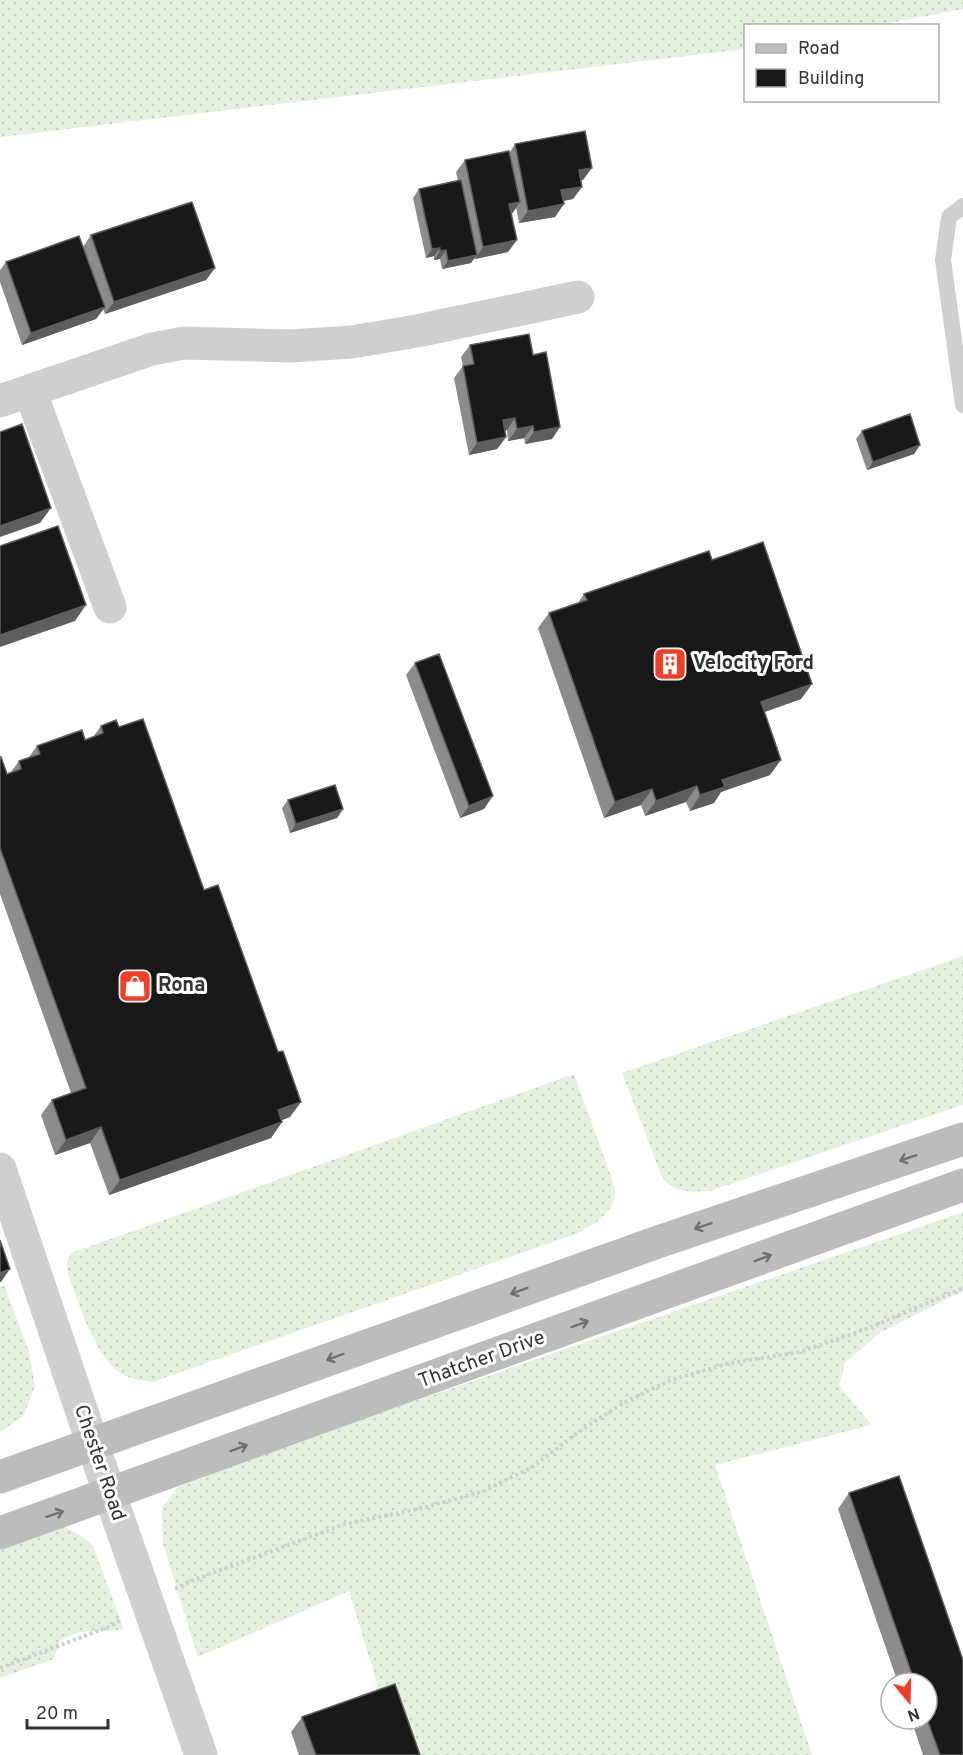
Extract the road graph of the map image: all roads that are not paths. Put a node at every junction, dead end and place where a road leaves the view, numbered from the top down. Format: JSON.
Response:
{"nodes":[{"id":1,"x":963,"y":206,"type":"edge"},
{"id":2,"x":578,"y":297,"type":"dead end"},
{"id":3,"x":30,"y":391,"type":"junction"},
{"id":4,"x":0,"y":401,"type":"edge"},
{"id":5,"x":963,"y":405,"type":"edge"},
{"id":6,"x":110,"y":607,"type":"dead end"},
{"id":7,"x":963,"y":1139,"type":"edge"},
{"id":8,"x":0,"y":1169,"type":"edge"},
{"id":9,"x":963,"y":1185,"type":"edge"},
{"id":10,"x":93,"y":1444,"type":"junction"},
{"id":11,"x":0,"y":1477,"type":"edge"},
{"id":12,"x":110,"y":1495,"type":"junction"},
{"id":13,"x":0,"y":1533,"type":"edge"},
{"id":14,"x":201,"y":1755,"type":"edge"}],
"edges":[{"from":1,"to":5,"type":"lane"},
{"from":2,"to":3,"type":"street"},
{"from":3,"to":4,"type":"street"},
{"from":3,"to":6,"type":"street"},
{"from":7,"to":10,"type":"main road","one_way":true},
{"from":8,"to":10,"type":"street","name":"Chester Road"},
{"from":12,"to":9,"type":"main road","name":"Thatcher Drive","one_way":true},
{"from":10,"to":11,"type":"main road"},
{"from":10,"to":12,"type":"street","name":"Chester Road"},
{"from":13,"to":12,"type":"main road","name":"Thatcher Drive","one_way":true},
{"from":12,"to":14,"type":"street","name":"Chester Road"}]}
